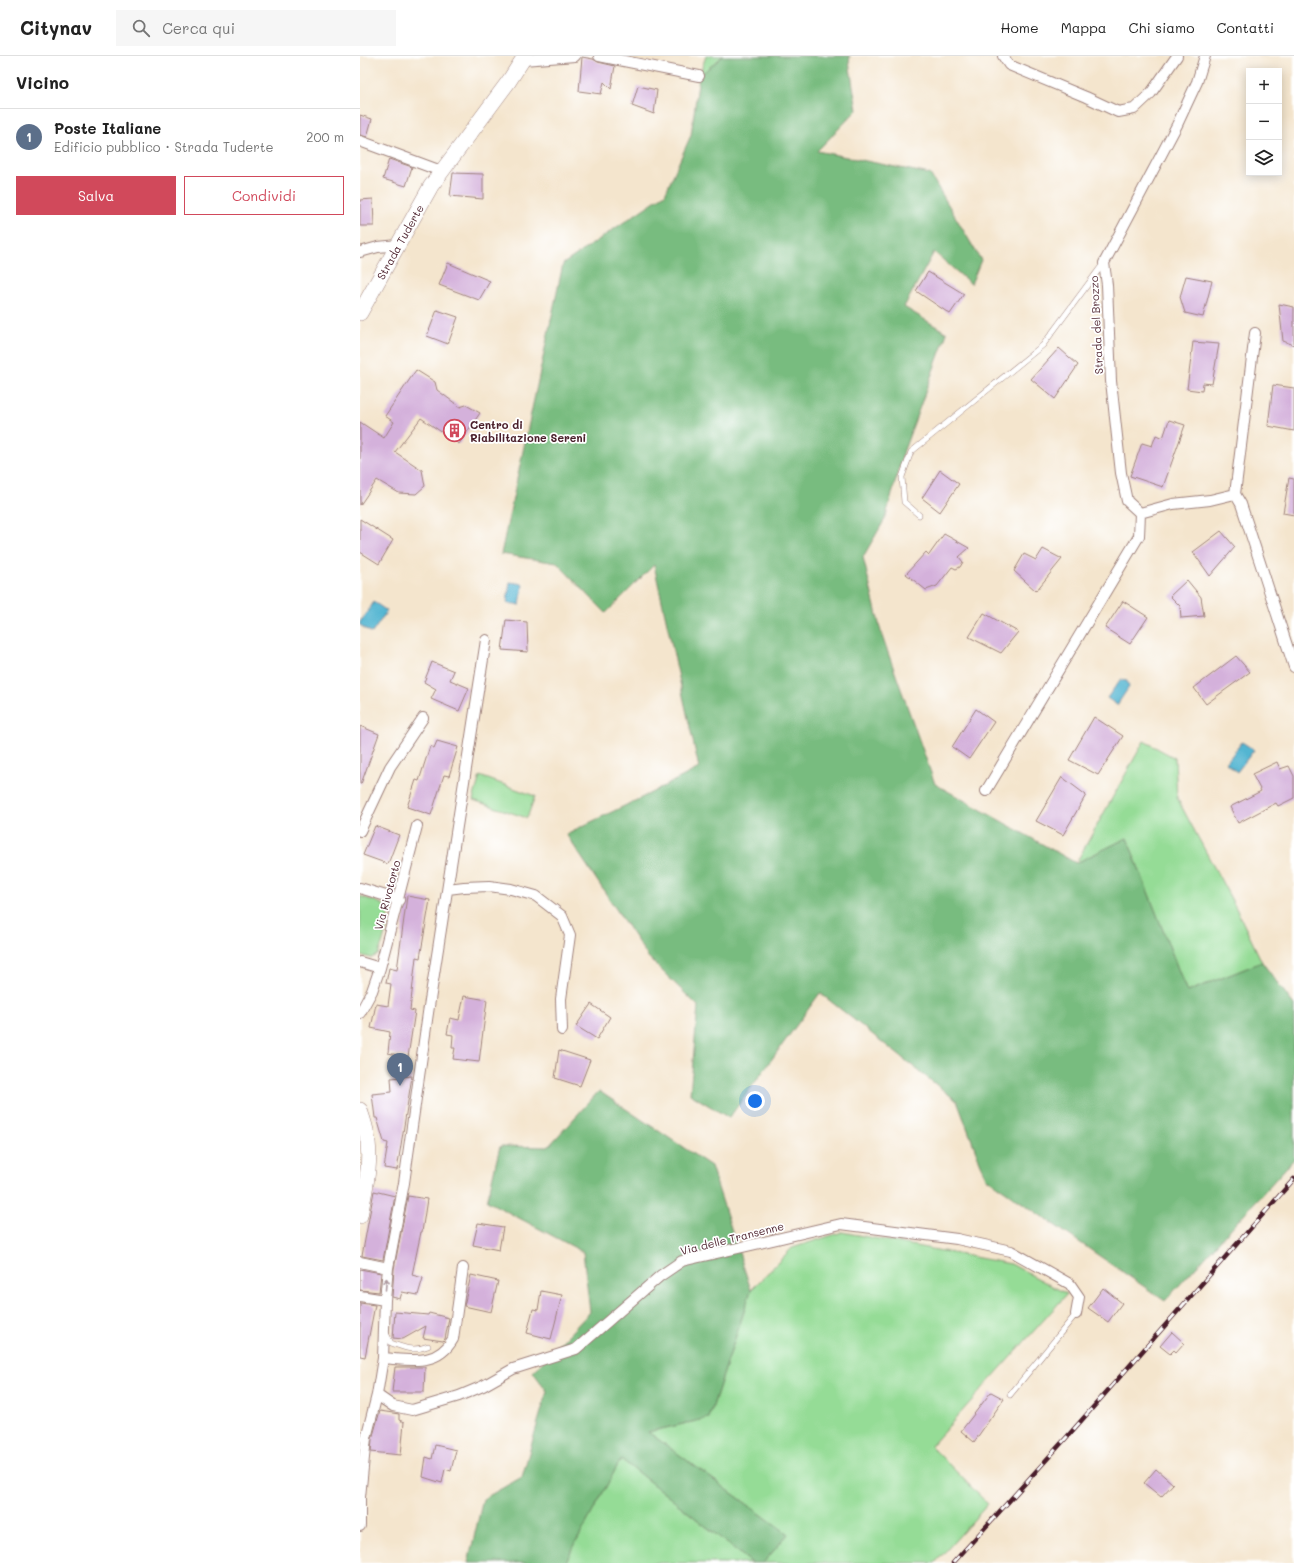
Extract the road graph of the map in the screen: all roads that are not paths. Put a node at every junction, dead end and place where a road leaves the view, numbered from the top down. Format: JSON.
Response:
{"nodes":[{"id":1,"x":575,"y":56,"type":"edge"},
{"id":2,"x":601,"y":56,"type":"edge"},
{"id":3,"x":1003,"y":56,"type":"edge"},
{"id":4,"x":1177,"y":56,"type":"edge"},
{"id":5,"x":1205,"y":56,"type":"edge"},
{"id":6,"x":524,"y":58,"type":"edge"},
{"id":7,"x":699,"y":76,"type":"dead end"},
{"id":8,"x":360,"y":141,"type":"edge"},
{"id":9,"x":442,"y":171,"type":"junction"},
{"id":10,"x":398,"y":246,"type":"junction"},
{"id":11,"x":360,"y":252,"type":"edge"},
{"id":12,"x":1104,"y":264,"type":"junction"},
{"id":13,"x":360,"y":313,"type":"edge"},
{"id":14,"x":1255,"y":333,"type":"dead end"},
{"id":15,"x":1235,"y":494,"type":"junction"},
{"id":16,"x":1140,"y":513,"type":"junction"},
{"id":17,"x":919,"y":515,"type":"dead end"},
{"id":18,"x":486,"y":640,"type":"dead end"},
{"id":19,"x":1294,"y":667,"type":"edge"},
{"id":20,"x":423,"y":718,"type":"dead end"},
{"id":21,"x":986,"y":790,"type":"dead end"},
{"id":22,"x":417,"y":826,"type":"dead end"},
{"id":23,"x":360,"y":831,"type":"edge"},
{"id":24,"x":360,"y":888,"type":"edge"},
{"id":25,"x":448,"y":889,"type":"junction"},
{"id":26,"x":399,"y":900,"type":"junction"},
{"id":27,"x":360,"y":962,"type":"edge"},
{"id":28,"x":380,"y":968,"type":"junction"},
{"id":29,"x":360,"y":1013,"type":"edge"},
{"id":30,"x":562,"y":1030,"type":"dead end"},
{"id":31,"x":360,"y":1110,"type":"edge"},
{"id":32,"x":364,"y":1171,"type":"edge"},
{"id":33,"x":361,"y":1209,"type":"edge"},
{"id":34,"x":360,"y":1262,"type":"edge"},
{"id":35,"x":388,"y":1268,"type":"junction"},
{"id":36,"x":463,"y":1268,"type":"dead end"},
{"id":37,"x":360,"y":1296,"type":"edge"},
{"id":38,"x":385,"y":1300,"type":"junction"},
{"id":39,"x":1076,"y":1314,"type":"joint"},
{"id":40,"x":384,"y":1329,"type":"junction"},
{"id":41,"x":428,"y":1346,"type":"dead end"},
{"id":42,"x":383,"y":1358,"type":"junction"},
{"id":43,"x":377,"y":1395,"type":"junction"},
{"id":44,"x":1010,"y":1395,"type":"dead end"},
{"id":45,"x":360,"y":1526,"type":"edge"}],
"edges":[{"from":1,"to":6,"type":"street","name":"Strada Tuderte"},
{"from":2,"to":7,"type":"street"},
{"from":3,"to":4,"type":"street"},
{"from":5,"to":12,"type":"street","name":"Strada del Brozzo"},
{"from":6,"to":9,"type":"main road","name":"Strada Tuderte"},
{"from":8,"to":9,"type":"street"},
{"from":9,"to":10,"type":"main road","name":"Strada Tuderte"},
{"from":10,"to":11,"type":"street"},
{"from":10,"to":13,"type":"main road","name":"Strada Tuderte"},
{"from":12,"to":16,"type":"street","name":"Strada del Brozzo"},
{"from":12,"to":17,"type":"lane"},
{"from":14,"to":15,"type":"street"},
{"from":15,"to":16,"type":"street"},
{"from":15,"to":19,"type":"street"},
{"from":16,"to":21,"type":"street"},
{"from":18,"to":25,"type":"street"},
{"from":20,"to":23,"type":"street"},
{"from":22,"to":26,"type":"street","name":"Via Rivotorto"},
{"from":24,"to":26,"type":"street"},
{"from":25,"to":30,"type":"street"},
{"from":25,"to":35,"type":"street"},
{"from":26,"to":28,"type":"street","name":"Via Rivotorto"},
{"from":27,"to":28,"type":"street"},
{"from":28,"to":29,"type":"street","name":"Via Rivotorto"},
{"from":31,"to":32,"type":"main road"},
{"from":32,"to":33,"type":"main road"},
{"from":34,"to":35,"type":"street"},
{"from":38,"to":35,"type":"street","one_way":true},
{"from":36,"to":42,"type":"street"},
{"from":37,"to":38,"type":"street"},
{"from":38,"to":40,"type":"street"},
{"from":39,"to":43,"type":"street","name":"Via delle Transenne"},
{"from":39,"to":44,"type":"lane"},
{"from":40,"to":41,"type":"lane"},
{"from":40,"to":42,"type":"street"},
{"from":42,"to":43,"type":"street"},
{"from":43,"to":45,"type":"street"}]}
